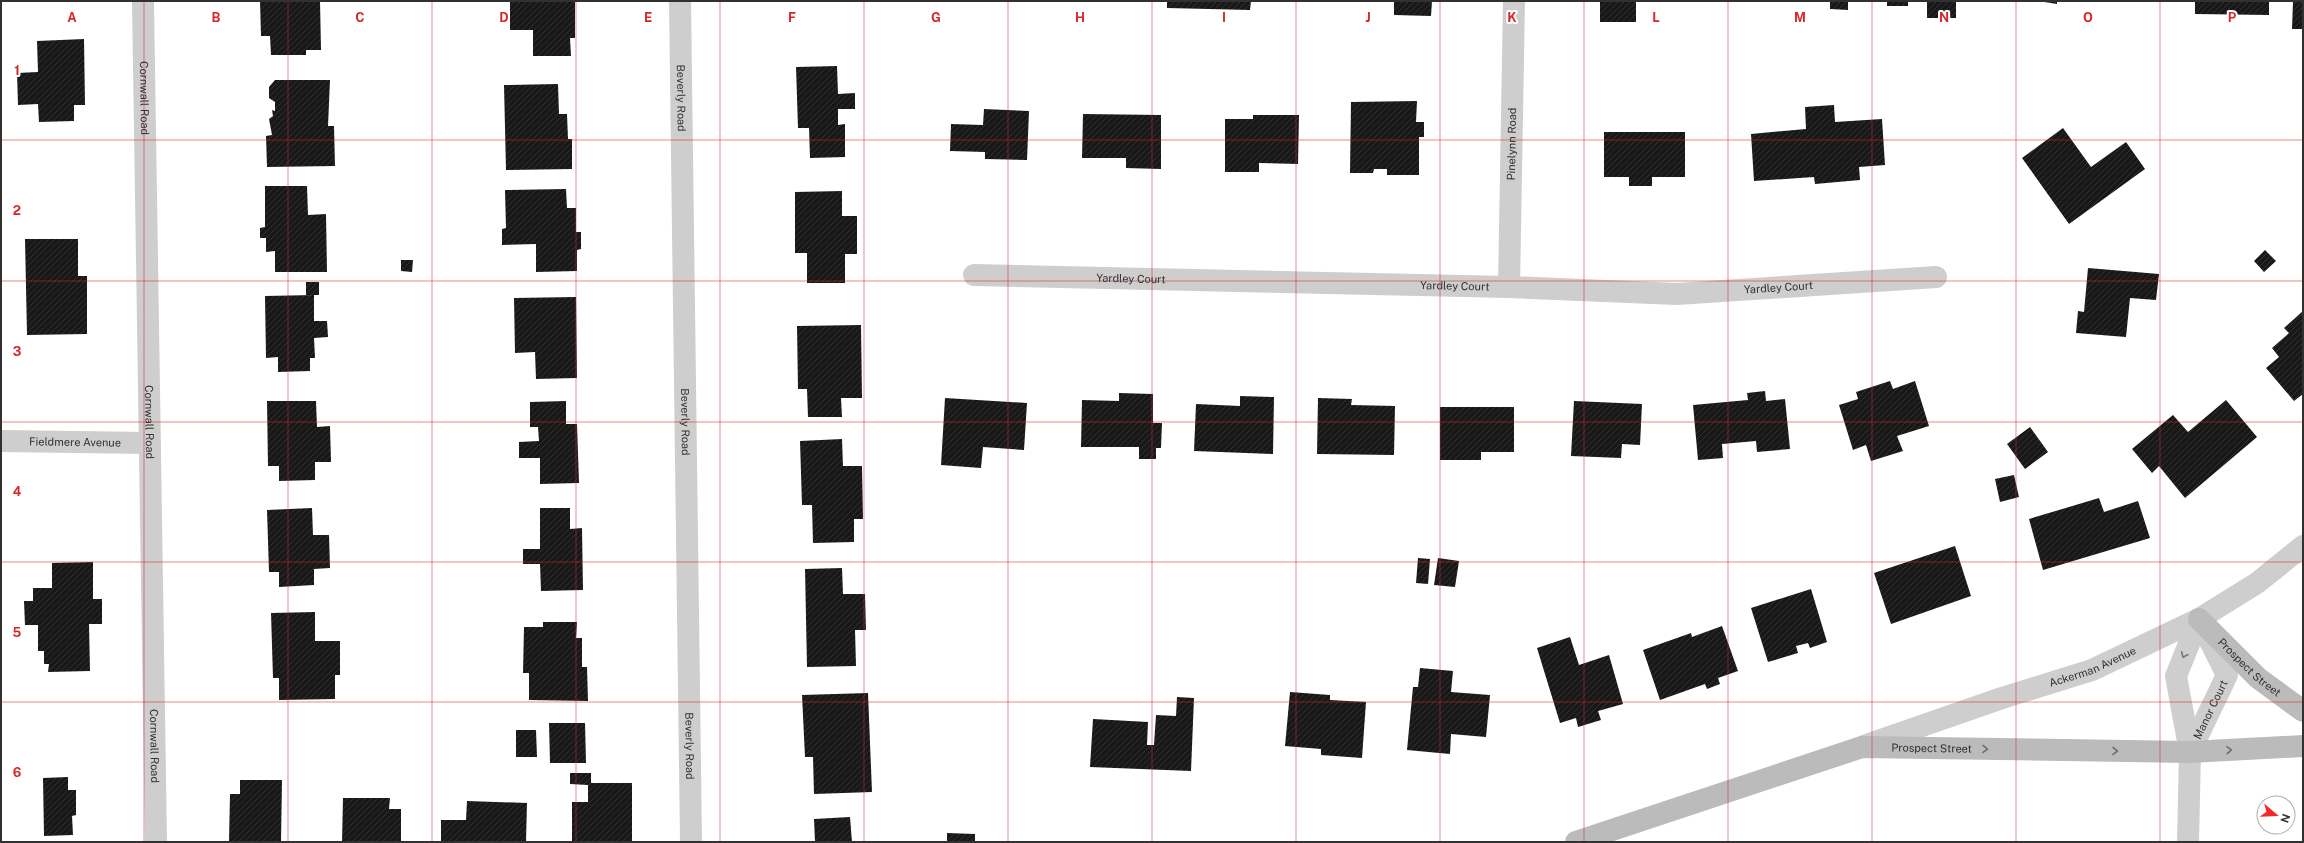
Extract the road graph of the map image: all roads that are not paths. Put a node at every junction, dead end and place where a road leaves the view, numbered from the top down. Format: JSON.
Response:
{"nodes":[{"id":1,"x":143,"y":1,"type":"edge"},
{"id":2,"x":680,"y":1,"type":"edge"},
{"id":3,"x":1514,"y":1,"type":"edge"},
{"id":4,"x":974,"y":275,"type":"dead end"},
{"id":5,"x":1936,"y":277,"type":"dead end"},
{"id":6,"x":1509,"y":286,"type":"junction"},
{"id":7,"x":1,"y":441,"type":"edge"},
{"id":8,"x":150,"y":443,"type":"junction"},
{"id":9,"x":2303,"y":546,"type":"edge"},
{"id":10,"x":2200,"y":619,"type":"junction"},
{"id":11,"x":2303,"y":711,"type":"edge"},
{"id":12,"x":2303,"y":746,"type":"edge"},
{"id":13,"x":1862,"y":747,"type":"junction"},
{"id":14,"x":2190,"y":752,"type":"junction"},
{"id":15,"x":156,"y":842,"type":"edge"},
{"id":16,"x":691,"y":842,"type":"edge"},
{"id":17,"x":1576,"y":842,"type":"edge"},
{"id":18,"x":2188,"y":842,"type":"edge"}],
"edges":[{"from":1,"to":8,"type":"street","name":"Cornwall Road"},
{"from":2,"to":16,"type":"street","name":"Beverly Road"},
{"from":3,"to":6,"type":"street","name":"Pinelynn Road"},
{"from":4,"to":6,"type":"street","name":"Yardley Court"},
{"from":5,"to":6,"type":"street","name":"Yardley Court"},
{"from":7,"to":8,"type":"street","name":"Fieldmere Avenue"},
{"from":8,"to":15,"type":"street","name":"Cornwall Road"},
{"from":9,"to":10,"type":"street","name":"Ackerman Avenue"},
{"from":10,"to":11,"type":"main road","name":"Prospect Street"},
{"from":10,"to":13,"type":"street","name":"Ackerman Avenue"},
{"from":10,"to":14,"type":"street","name":"Manor Court","one_way":true},
{"from":10,"to":14,"type":"street","name":"Manor Court"},
{"from":14,"to":12,"type":"main road","name":"Prospect Street","one_way":true},
{"from":13,"to":14,"type":"main road","name":"Prospect Street","one_way":true},
{"from":13,"to":17,"type":"main road","name":"Prospect Street"},
{"from":14,"to":18,"type":"street","name":"Manor Court"}]}
